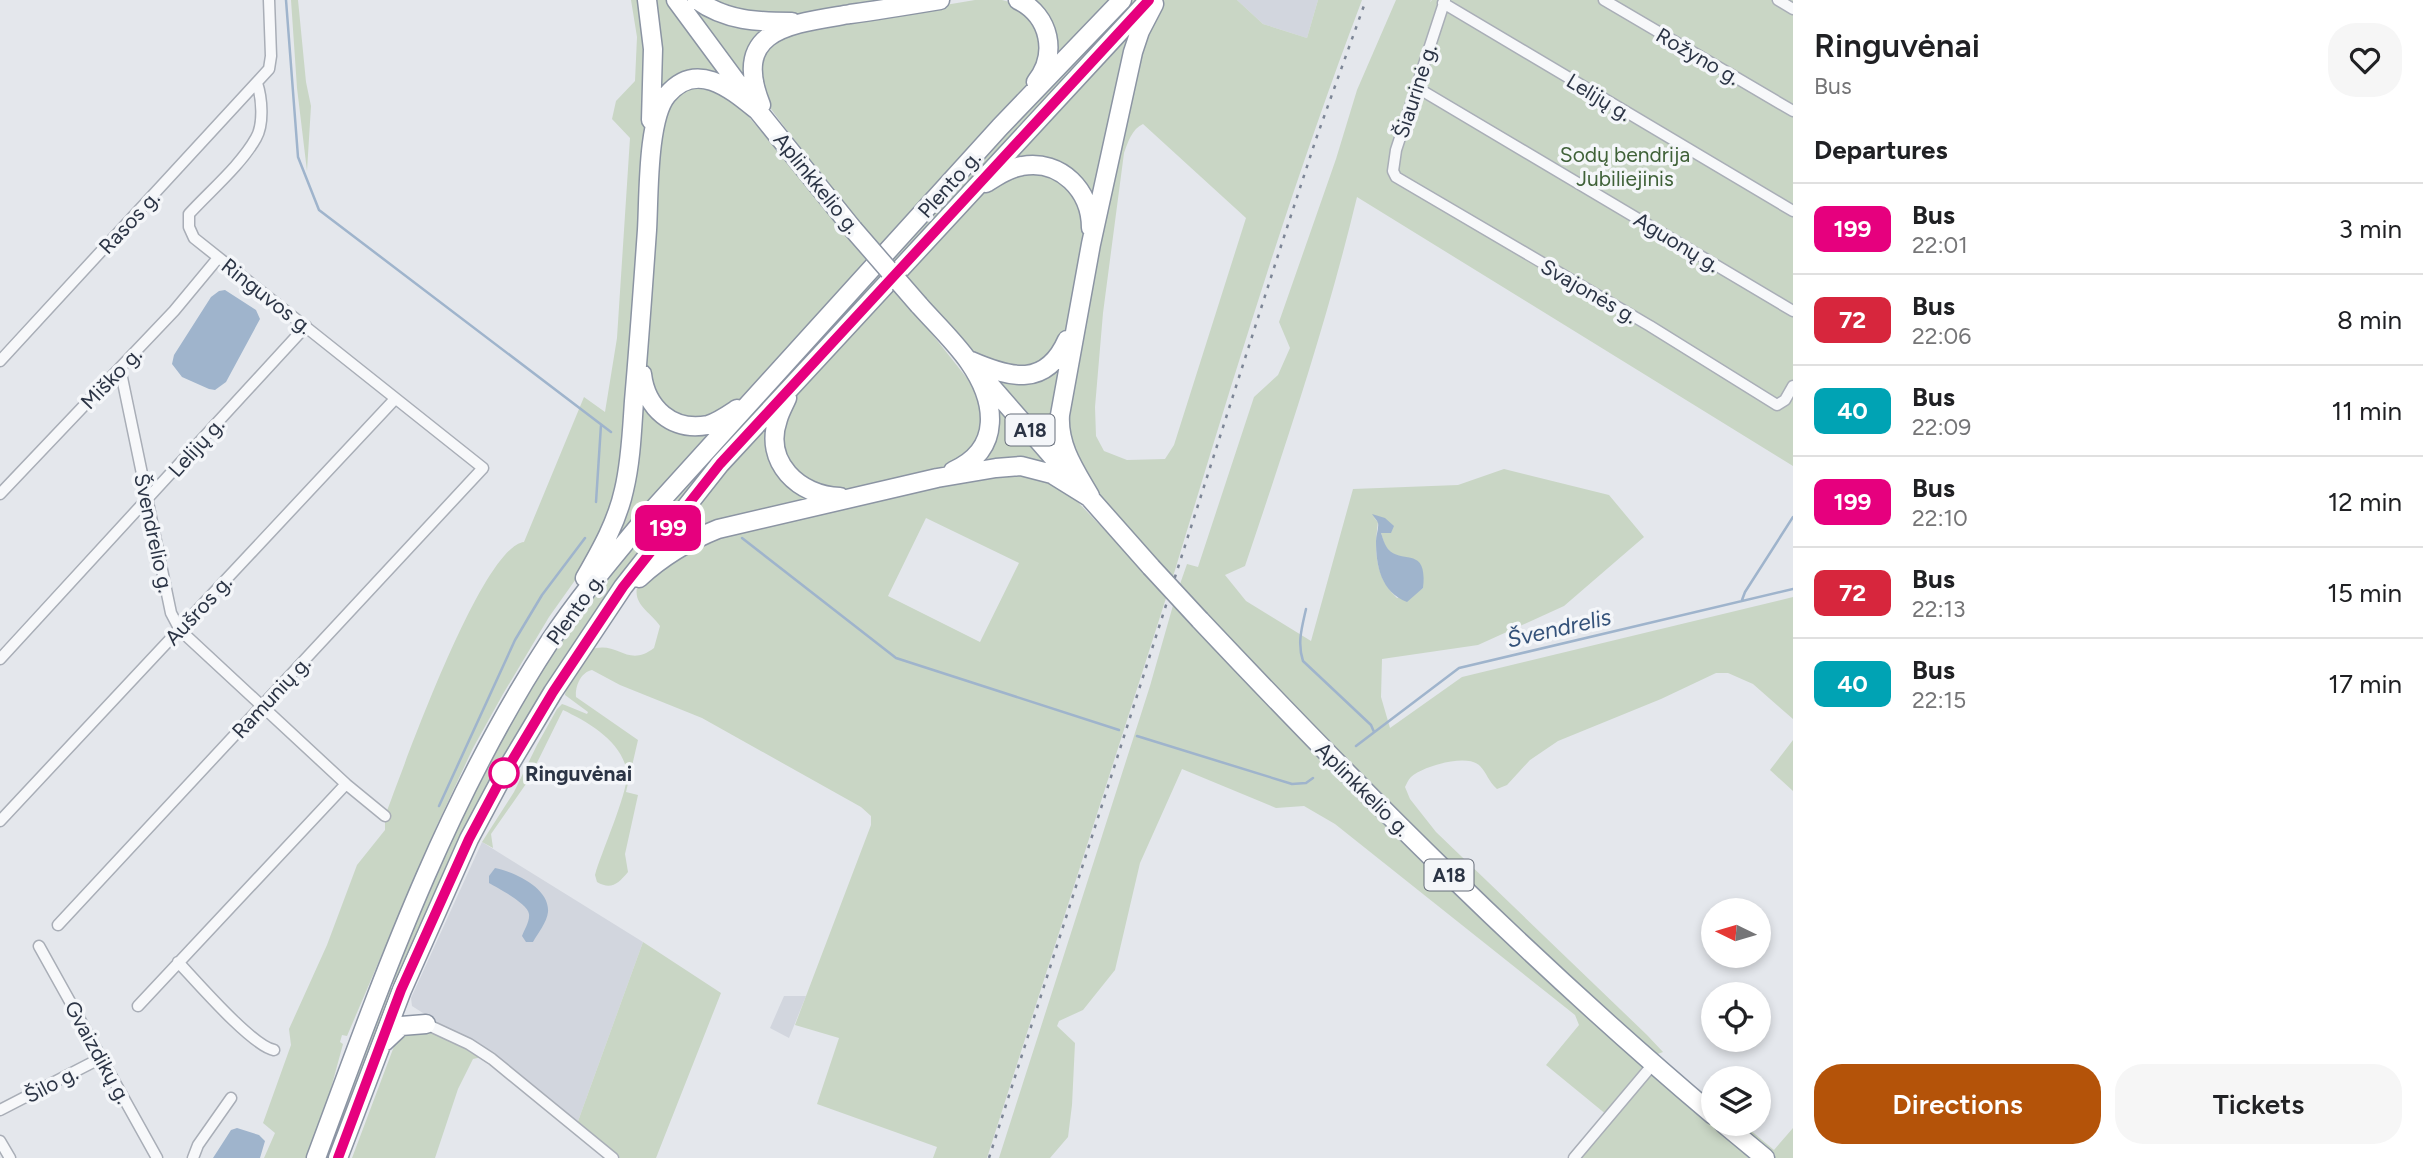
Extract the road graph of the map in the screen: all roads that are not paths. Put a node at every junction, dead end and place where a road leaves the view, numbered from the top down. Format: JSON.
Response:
{"nodes":[{"id":1,"x":269,"y":0,"type":"edge"},
{"id":2,"x":647,"y":0,"type":"edge"},
{"id":3,"x":676,"y":0,"type":"edge"},
{"id":4,"x":697,"y":0,"type":"edge"},
{"id":5,"x":940,"y":0,"type":"edge"},
{"id":6,"x":1018,"y":0,"type":"edge"},
{"id":7,"x":1122,"y":0,"type":"edge"},
{"id":8,"x":1149,"y":0,"type":"edge"},
{"id":9,"x":1157,"y":0,"type":"edge"},
{"id":10,"x":1604,"y":0,"type":"edge"},
{"id":11,"x":1777,"y":0,"type":"edge"},
{"id":12,"x":1444,"y":2,"type":"edge"},
{"id":13,"x":1793,"y":9,"type":"edge"},
{"id":14,"x":803,"y":22,"type":"junction"},
{"id":15,"x":257,"y":83,"type":"junction"},
{"id":16,"x":1416,"y":87,"type":"junction"},
{"id":17,"x":1793,"y":111,"type":"edge"},
{"id":18,"x":763,"y":117,"type":"junction"},
{"id":19,"x":1000,"y":128,"type":"junction"},
{"id":20,"x":652,"y":148,"type":"junction"},
{"id":21,"x":1401,"y":180,"type":"joint"},
{"id":22,"x":969,"y":194,"type":"junction"},
{"id":23,"x":1793,"y":211,"type":"edge"},
{"id":24,"x":1091,"y":244,"type":"junction"},
{"id":25,"x":218,"y":258,"type":"junction"},
{"id":26,"x":1793,"y":312,"type":"edge"},
{"id":27,"x":1077,"y":317,"type":"junction"},
{"id":28,"x":642,"y":318,"type":"junction"},
{"id":29,"x":306,"y":326,"type":"junction"},
{"id":30,"x":0,"y":360,"type":"edge"},
{"id":31,"x":969,"y":362,"type":"junction"},
{"id":32,"x":120,"y":368,"type":"junction"},
{"id":33,"x":794,"y":383,"type":"junction"},
{"id":34,"x":1793,"y":386,"type":"edge"},
{"id":35,"x":395,"y":399,"type":"junction"},
{"id":36,"x":752,"y":400,"type":"junction"},
{"id":37,"x":483,"y":468,"type":"joint"},
{"id":38,"x":937,"y":478,"type":"junction"},
{"id":39,"x":0,"y":494,"type":"edge"},
{"id":40,"x":857,"y":497,"type":"junction"},
{"id":41,"x":1091,"y":499,"type":"junction"},
{"id":42,"x":147,"y":500,"type":"junction"},
{"id":43,"x":180,"y":630,"type":"junction"},
{"id":44,"x":550,"y":641,"type":"junction"},
{"id":45,"x":585,"y":642,"type":"junction"},
{"id":46,"x":0,"y":659,"type":"edge"},
{"id":47,"x":262,"y":707,"type":"junction"},
{"id":48,"x":346,"y":784,"type":"junction"},
{"id":49,"x":385,"y":816,"type":"dead end"},
{"id":50,"x":0,"y":821,"type":"edge"},
{"id":51,"x":58,"y":925,"type":"dead end"},
{"id":52,"x":39,"y":946,"type":"dead end"},
{"id":53,"x":178,"y":962,"type":"junction"},
{"id":54,"x":401,"y":990,"type":"junction"},
{"id":55,"x":138,"y":1006,"type":"dead end"},
{"id":56,"x":426,"y":1024,"type":"junction"},
{"id":57,"x":274,"y":1050,"type":"dead end"},
{"id":58,"x":377,"y":1051,"type":"junction"},
{"id":59,"x":102,"y":1058,"type":"junction"},
{"id":60,"x":1654,"y":1063,"type":"junction"},
{"id":61,"x":231,"y":1098,"type":"dead end"},
{"id":62,"x":1701,"y":1104,"type":"edge"},
{"id":63,"x":0,"y":1110,"type":"edge"},
{"id":64,"x":1738,"y":1136,"type":"edge"},
{"id":65,"x":0,"y":1141,"type":"edge"},
{"id":66,"x":10,"y":1158,"type":"edge"},
{"id":67,"x":157,"y":1158,"type":"edge"},
{"id":68,"x":193,"y":1158,"type":"edge"},
{"id":69,"x":316,"y":1158,"type":"edge"},
{"id":70,"x":338,"y":1158,"type":"edge"},
{"id":71,"x":613,"y":1158,"type":"edge"},
{"id":72,"x":1574,"y":1158,"type":"edge"},
{"id":73,"x":1765,"y":1158,"type":"edge"}],
"edges":[{"from":1,"to":15,"type":"street"},
{"from":2,"to":20,"type":"highway"},
{"from":3,"to":18,"type":"highway","name":"Aplinkkelio g.","number":"A18"},
{"from":4,"to":14,"type":"highway"},
{"from":5,"to":14,"type":"highway"},
{"from":6,"to":19,"type":"highway"},
{"from":7,"to":19,"type":"highway","name":"Plento g."},
{"from":8,"to":22,"type":"highway","name":"Plento g."},
{"from":9,"to":24,"type":"highway"},
{"from":10,"to":17,"type":"street","name":"Rožyno g."},
{"from":11,"to":13,"type":"street"},
{"from":12,"to":16,"type":"street","name":"Šiaurinė g."},
{"from":12,"to":23,"type":"street","name":"Lelijų g."},
{"from":14,"to":18,"type":"highway"},
{"from":15,"to":25,"type":"street","name":"Ringuvos g."},
{"from":15,"to":30,"type":"street","name":"Rasos g."},
{"from":16,"to":21,"type":"street","name":"Šiaurinė g."},
{"from":16,"to":26,"type":"street","name":"Aguonų g."},
{"from":18,"to":20,"type":"highway"},
{"from":18,"to":31,"type":"highway","name":"Aplinkkelio g.","number":"A18","bridge":true},
{"from":19,"to":36,"type":"highway","name":"Plento g."},
{"from":20,"to":28,"type":"highway"},
{"from":21,"to":34,"type":"street","name":"Svajonės g."},
{"from":22,"to":24,"type":"highway"},
{"from":22,"to":33,"type":"highway","name":"Plento g."},
{"from":24,"to":27,"type":"highway"},
{"from":25,"to":29,"type":"street","name":"Ringuvos g."},
{"from":25,"to":32,"type":"street","name":"Miško g."},
{"from":27,"to":31,"type":"highway"},
{"from":27,"to":41,"type":"highway"},
{"from":28,"to":36,"type":"highway"},
{"from":28,"to":44,"type":"highway"},
{"from":29,"to":35,"type":"street","name":"Ringuvos g."},
{"from":29,"to":42,"type":"street","name":"Lelijų g."},
{"from":31,"to":38,"type":"highway"},
{"from":31,"to":41,"type":"highway","name":"Aplinkkelio g.","number":"A18"},
{"from":32,"to":39,"type":"street","name":"Miško g."},
{"from":32,"to":42,"type":"street","name":"Švendrelio g."},
{"from":33,"to":40,"type":"highway"},
{"from":33,"to":45,"type":"highway","name":"Plento g."},
{"from":35,"to":37,"type":"street","name":"Ringuvos g."},
{"from":35,"to":43,"type":"street","name":"Aušros g."},
{"from":36,"to":44,"type":"highway","name":"Plento g."},
{"from":37,"to":47,"type":"street","name":"Ramunių g."},
{"from":38,"to":40,"type":"highway"},
{"from":38,"to":41,"type":"highway"},
{"from":40,"to":45,"type":"highway"},
{"from":41,"to":60,"type":"highway","name":"Aplinkkelio g.","number":"A18","bridge":true},
{"from":42,"to":43,"type":"street","name":"Švendrelio g."},
{"from":42,"to":46,"type":"street","name":"Lelijų g."},
{"from":43,"to":47,"type":"street","name":"Švendrelio g."},
{"from":43,"to":50,"type":"street","name":"Aušros g."},
{"from":44,"to":69,"type":"highway","name":"Plento g."},
{"from":45,"to":54,"type":"highway","name":"Plento g."},
{"from":47,"to":48,"type":"street","name":"Švendrelio g."},
{"from":47,"to":51,"type":"street","name":"Ramunių g."},
{"from":48,"to":49,"type":"street","name":"Švendrelio g."},
{"from":48,"to":53,"type":"street"},
{"from":52,"to":59,"type":"street","name":"Gvaizdikų g."},
{"from":53,"to":55,"type":"street"},
{"from":53,"to":57,"type":"street"},
{"from":54,"to":56,"type":"highway"},
{"from":54,"to":58,"type":"highway","name":"Plento g."},
{"from":56,"to":58,"type":"highway"},
{"from":56,"to":71,"type":"street"},
{"from":58,"to":70,"type":"highway","name":"Plento g."},
{"from":59,"to":63,"type":"street","name":"Šilo g."},
{"from":59,"to":67,"type":"street","name":"Gvaizdikų g."},
{"from":60,"to":62,"type":"highway","name":"Aplinkkelio g.","number":"A18"},
{"from":60,"to":72,"type":"street"},
{"from":61,"to":68,"type":"street"},
{"from":64,"to":73,"type":"highway"},
{"from":65,"to":66,"type":"street"}]}
